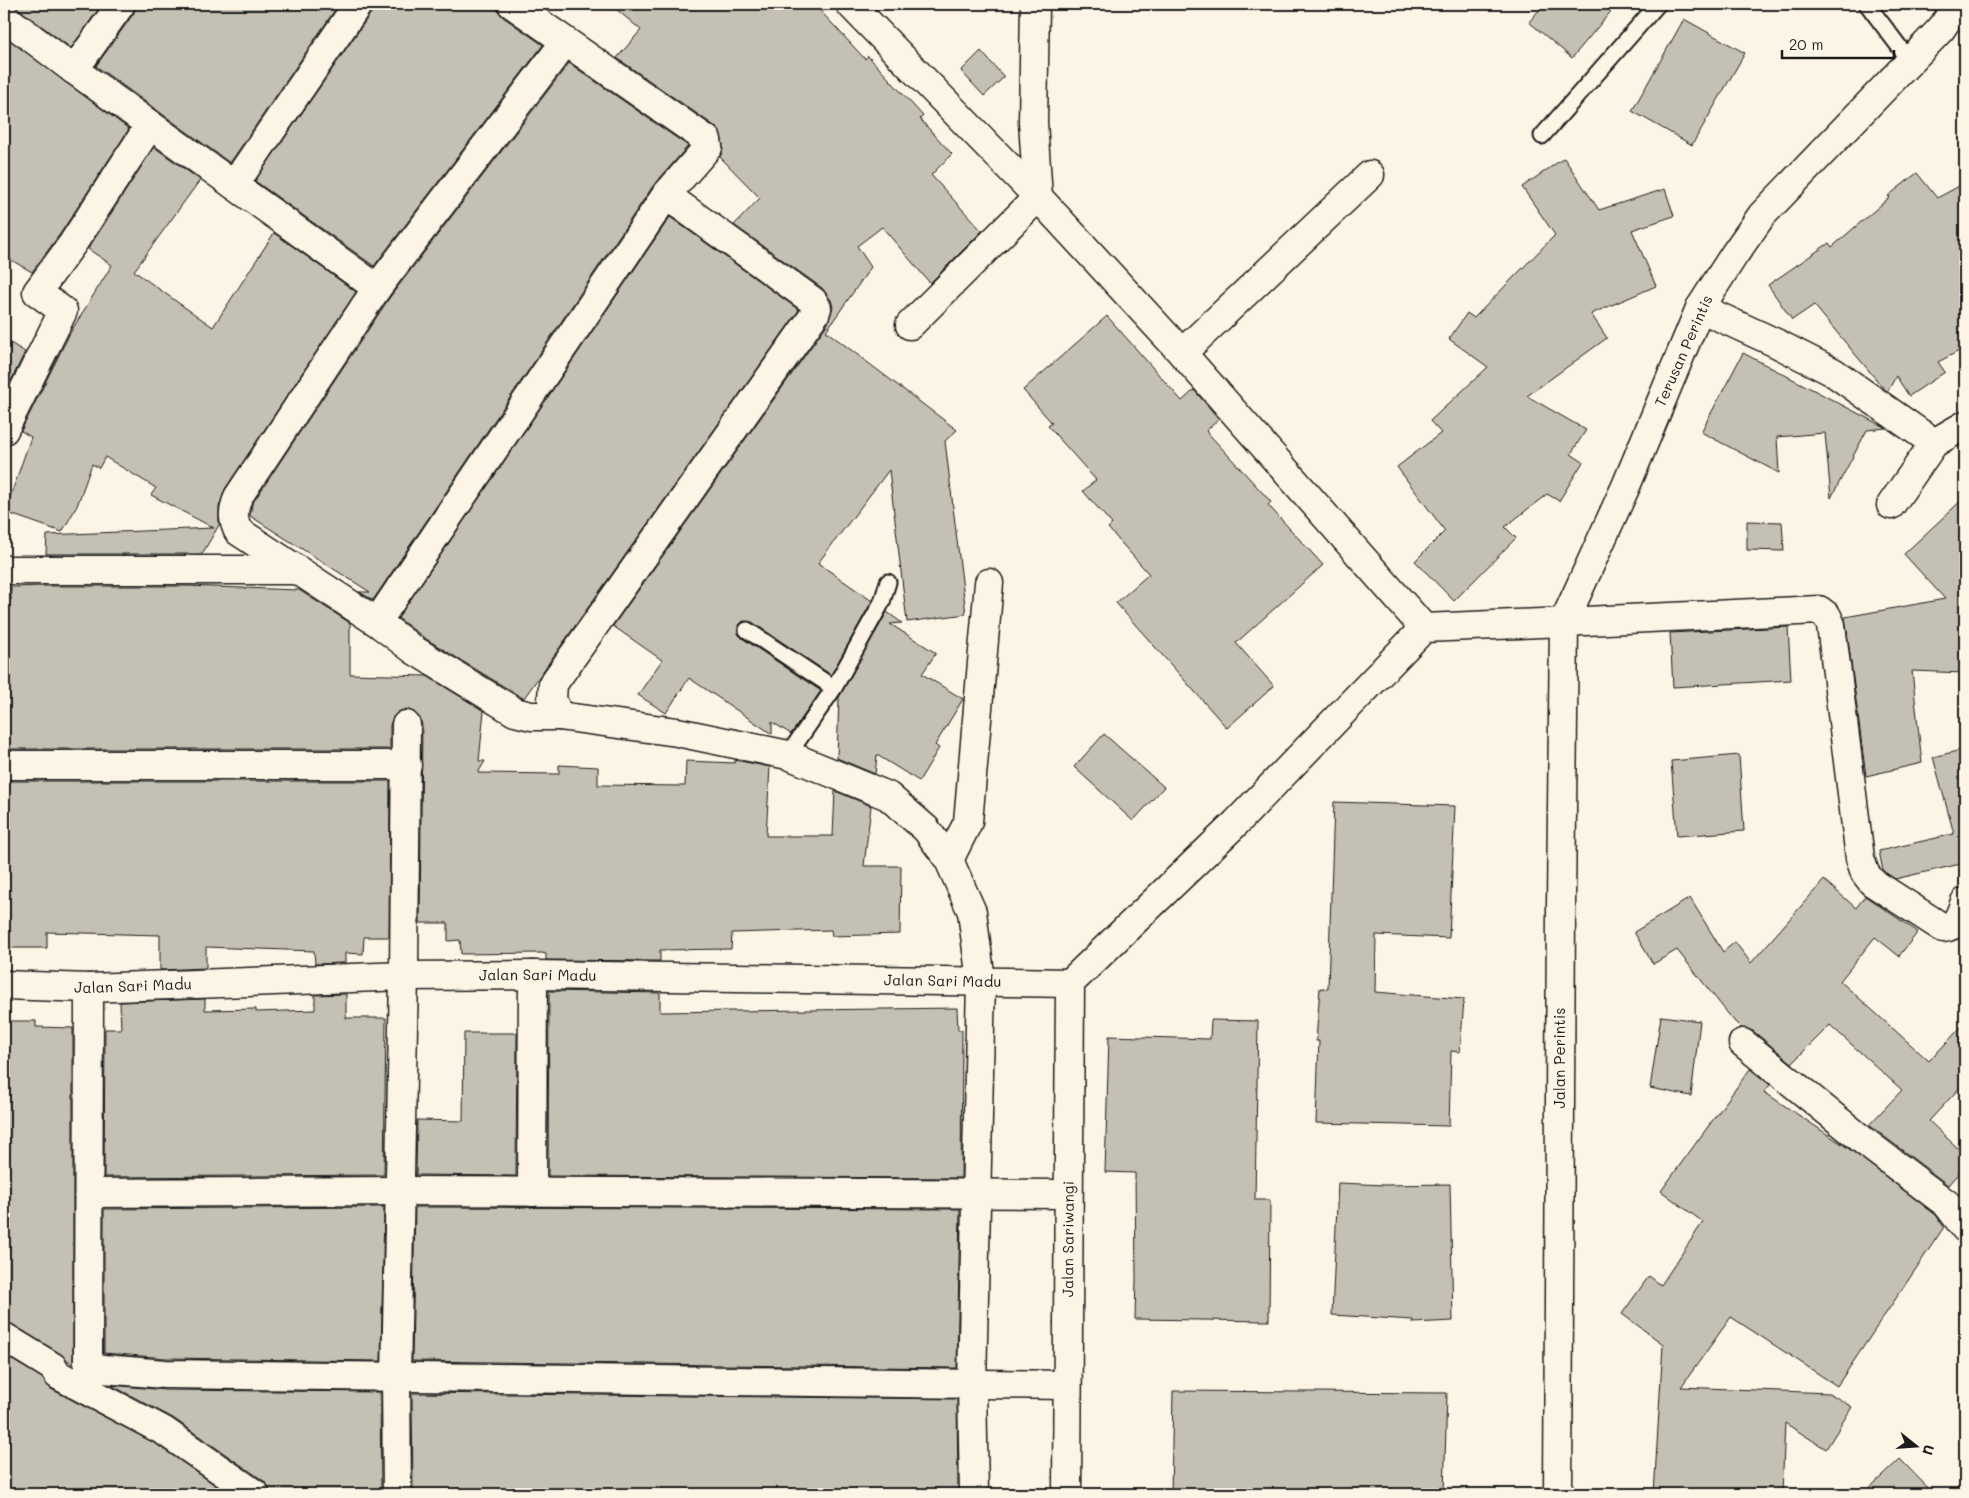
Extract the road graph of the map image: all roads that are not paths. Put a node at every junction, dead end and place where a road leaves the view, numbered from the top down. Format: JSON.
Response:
{"nodes":[{"id":1,"x":121,"y":4,"type":"edge"},
{"id":2,"x":358,"y":4,"type":"edge"},
{"id":3,"x":512,"y":4,"type":"edge"},
{"id":4,"x":850,"y":4,"type":"edge"},
{"id":5,"x":1035,"y":4,"type":"edge"},
{"id":6,"x":1658,"y":4,"type":"edge"},
{"id":7,"x":1867,"y":4,"type":"edge"},
{"id":8,"x":1958,"y":4,"type":"edge"},
{"id":9,"x":4,"y":17,"type":"edge"},
{"id":10,"x":566,"y":42,"type":"junction"},
{"id":11,"x":1910,"y":61,"type":"junction"},
{"id":12,"x":74,"y":70,"type":"junction"},
{"id":13,"x":150,"y":124,"type":"junction"},
{"id":14,"x":1542,"y":136,"type":"dead end"},
{"id":15,"x":1370,"y":175,"type":"dead end"},
{"id":16,"x":234,"y":185,"type":"junction"},
{"id":17,"x":666,"y":195,"type":"junction"},
{"id":18,"x":1038,"y":197,"type":"junction"},
{"id":19,"x":376,"y":288,"type":"junction"},
{"id":20,"x":1700,"y":308,"type":"junction"},
{"id":21,"x":910,"y":325,"type":"dead end"},
{"id":22,"x":1182,"y":353,"type":"junction"},
{"id":23,"x":1965,"y":425,"type":"edge"},
{"id":24,"x":4,"y":430,"type":"edge"},
{"id":25,"x":1934,"y":443,"type":"junction"},
{"id":26,"x":1891,"y":505,"type":"dead end"},
{"id":27,"x":4,"y":570,"type":"edge"},
{"id":28,"x":296,"y":570,"type":"junction"},
{"id":29,"x":888,"y":582,"type":"dead end"},
{"id":30,"x":989,"y":583,"type":"dead end"},
{"id":31,"x":377,"y":622,"type":"junction"},
{"id":32,"x":1564,"y":622,"type":"junction"},
{"id":33,"x":1424,"y":628,"type":"junction"},
{"id":34,"x":747,"y":630,"type":"dead end"},
{"id":35,"x":834,"y":688,"type":"junction"},
{"id":36,"x":559,"y":716,"type":"junction"},
{"id":37,"x":406,"y":725,"type":"dead end"},
{"id":38,"x":788,"y":755,"type":"junction"},
{"id":39,"x":4,"y":765,"type":"edge"},
{"id":40,"x":407,"y":765,"type":"junction"},
{"id":41,"x":949,"y":860,"type":"junction"},
{"id":42,"x":1965,"y":902,"type":"edge"},
{"id":43,"x":533,"y":975,"type":"junction"},
{"id":44,"x":404,"y":976,"type":"junction"},
{"id":45,"x":981,"y":981,"type":"junction"},
{"id":46,"x":1070,"y":983,"type":"junction"},
{"id":47,"x":4,"y":985,"type":"edge"},
{"id":48,"x":89,"y":988,"type":"junction"},
{"id":49,"x":1743,"y":1043,"type":"dead end"},
{"id":50,"x":399,"y":1191,"type":"junction"},
{"id":51,"x":532,"y":1192,"type":"junction"},
{"id":52,"x":90,"y":1193,"type":"junction"},
{"id":53,"x":976,"y":1193,"type":"junction"},
{"id":54,"x":1068,"y":1194,"type":"junction"},
{"id":55,"x":1965,"y":1228,"type":"edge"},
{"id":56,"x":4,"y":1337,"type":"edge"},
{"id":57,"x":396,"y":1378,"type":"junction"},
{"id":58,"x":972,"y":1385,"type":"junction"},
{"id":59,"x":1067,"y":1385,"type":"junction"},
{"id":60,"x":255,"y":1494,"type":"edge"},
{"id":61,"x":397,"y":1494,"type":"edge"},
{"id":62,"x":974,"y":1494,"type":"edge"},
{"id":63,"x":1067,"y":1494,"type":"edge"},
{"id":64,"x":1558,"y":1494,"type":"edge"}],
"edges":[{"from":1,"to":12,"type":"street"},
{"from":2,"to":16,"type":"street"},
{"from":3,"to":10,"type":"street"},
{"from":4,"to":18,"type":"street"},
{"from":5,"to":18,"type":"street"},
{"from":6,"to":14,"type":"lane"},
{"from":7,"to":11,"type":"lane"},
{"from":8,"to":11,"type":"street","name":"Terusan Perintis"},
{"from":9,"to":12,"type":"street"},
{"from":10,"to":17,"type":"street"},
{"from":10,"to":19,"type":"street"},
{"from":11,"to":20,"type":"street","name":"Terusan Perintis"},
{"from":12,"to":13,"type":"street"},
{"from":13,"to":16,"type":"street"},
{"from":13,"to":24,"type":"street"},
{"from":15,"to":22,"type":"street"},
{"from":16,"to":19,"type":"street"},
{"from":17,"to":31,"type":"street"},
{"from":17,"to":36,"type":"street"},
{"from":18,"to":21,"type":"street"},
{"from":18,"to":22,"type":"street"},
{"from":19,"to":28,"type":"street"},
{"from":20,"to":25,"type":"street"},
{"from":20,"to":32,"type":"street","name":"Terusan Perintis"},
{"from":22,"to":33,"type":"street"},
{"from":23,"to":25,"type":"street"},
{"from":25,"to":26,"type":"street"},
{"from":27,"to":28,"type":"street"},
{"from":28,"to":31,"type":"street"},
{"from":29,"to":35,"type":"lane"},
{"from":30,"to":41,"type":"street"},
{"from":31,"to":36,"type":"street"},
{"from":32,"to":33,"type":"street"},
{"from":32,"to":42,"type":"street"},
{"from":32,"to":64,"type":"street","name":"Jalan Perintis"},
{"from":33,"to":46,"type":"street"},
{"from":34,"to":35,"type":"lane"},
{"from":35,"to":38,"type":"lane"},
{"from":36,"to":38,"type":"street"},
{"from":37,"to":40,"type":"street"},
{"from":38,"to":41,"type":"street"},
{"from":39,"to":40,"type":"street"},
{"from":40,"to":44,"type":"street"},
{"from":41,"to":45,"type":"street"},
{"from":43,"to":44,"type":"street","name":"Jalan Sari Madu"},
{"from":43,"to":45,"type":"street","name":"Jalan Sari Madu"},
{"from":43,"to":51,"type":"street"},
{"from":44,"to":48,"type":"street","name":"Jalan Sari Madu"},
{"from":44,"to":50,"type":"street"},
{"from":45,"to":46,"type":"street","name":"Jalan Sari Madu"},
{"from":45,"to":53,"type":"street"},
{"from":46,"to":54,"type":"street","name":"Jalan Sariwangi"},
{"from":47,"to":48,"type":"street","name":"Jalan Sari Madu"},
{"from":48,"to":52,"type":"street"},
{"from":49,"to":55,"type":"street"},
{"from":50,"to":51,"type":"street"},
{"from":50,"to":52,"type":"street"},
{"from":50,"to":57,"type":"street"},
{"from":51,"to":53,"type":"street"},
{"from":52,"to":57,"type":"street"},
{"from":53,"to":54,"type":"street"},
{"from":53,"to":58,"type":"street"},
{"from":54,"to":59,"type":"street","name":"Jalan Sariwangi"},
{"from":56,"to":60,"type":"street"},
{"from":57,"to":58,"type":"street"},
{"from":57,"to":61,"type":"street"},
{"from":58,"to":59,"type":"street"},
{"from":58,"to":62,"type":"street"},
{"from":59,"to":63,"type":"street","name":"Jalan Sariwangi"}]}
